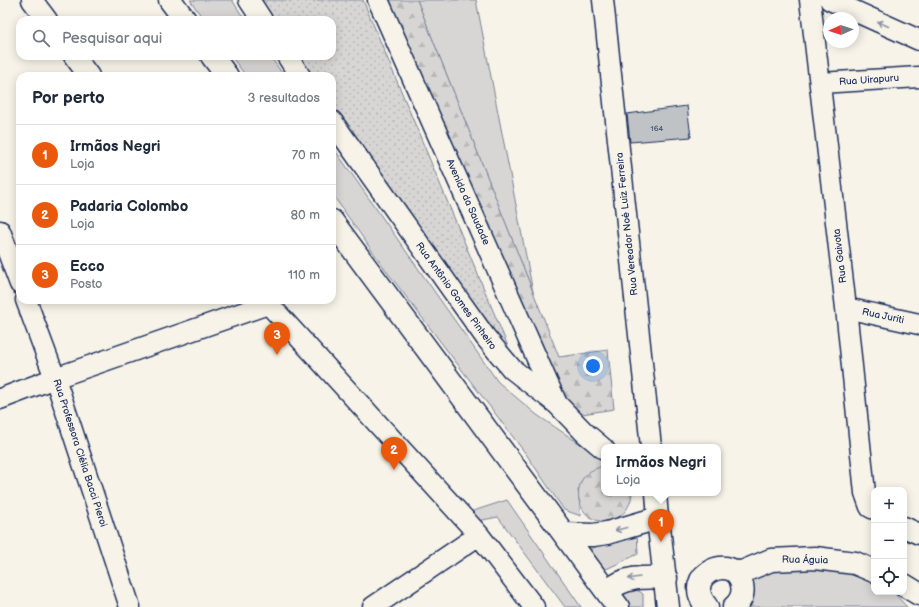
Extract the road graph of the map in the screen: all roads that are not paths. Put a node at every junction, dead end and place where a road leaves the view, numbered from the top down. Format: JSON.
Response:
{"nodes":[{"id":1,"x":32,"y":0,"type":"edge"},
{"id":2,"x":170,"y":0,"type":"edge"},
{"id":3,"x":249,"y":0,"type":"edge"},
{"id":4,"x":378,"y":0,"type":"edge"},
{"id":5,"x":603,"y":0,"type":"edge"},
{"id":6,"x":810,"y":0,"type":"edge"},
{"id":7,"x":830,"y":0,"type":"edge"},
{"id":8,"x":44,"y":16,"type":"edge"},
{"id":9,"x":182,"y":16,"type":"edge"},
{"id":10,"x":259,"y":16,"type":"edge"},
{"id":11,"x":919,"y":40,"type":"edge"},
{"id":12,"x":77,"y":60,"type":"edge"},
{"id":13,"x":215,"y":60,"type":"edge"},
{"id":14,"x":290,"y":60,"type":"edge"},
{"id":15,"x":86,"y":72,"type":"edge"},
{"id":16,"x":224,"y":72,"type":"edge"},
{"id":17,"x":297,"y":72,"type":"edge"},
{"id":18,"x":919,"y":77,"type":"edge"},
{"id":19,"x":820,"y":83,"type":"junction"},
{"id":20,"x":336,"y":127,"type":"edge"},
{"id":21,"x":336,"y":227,"type":"edge"},
{"id":22,"x":0,"y":231,"type":"edge"},
{"id":23,"x":16,"y":273,"type":"edge"},
{"id":24,"x":27,"y":304,"type":"edge"},
{"id":25,"x":261,"y":304,"type":"edge"},
{"id":26,"x":269,"y":304,"type":"edge"},
{"id":27,"x":846,"y":308,"type":"junction"},
{"id":28,"x":919,"y":324,"type":"edge"},
{"id":29,"x":55,"y":378,"type":"junction"},
{"id":30,"x":0,"y":399,"type":"edge"},
{"id":31,"x":557,"y":404,"type":"junction"},
{"id":32,"x":651,"y":444,"type":"edge"},
{"id":33,"x":601,"y":446,"type":"edge"},
{"id":34,"x":656,"y":496,"type":"edge"},
{"id":35,"x":871,"y":508,"type":"edge"},
{"id":36,"x":658,"y":518,"type":"junction"},
{"id":37,"x":907,"y":528,"type":"edge"},
{"id":38,"x":564,"y":534,"type":"junction"},
{"id":39,"x":919,"y":534,"type":"edge"},
{"id":40,"x":479,"y":535,"type":"junction"},
{"id":41,"x":871,"y":571,"type":"edge"},
{"id":42,"x":737,"y":574,"type":"junction"},
{"id":43,"x":666,"y":578,"type":"junction"},
{"id":44,"x":907,"y":587,"type":"edge"},
{"id":45,"x":919,"y":594,"type":"edge"},
{"id":46,"x":701,"y":599,"type":"edge"},
{"id":47,"x":612,"y":600,"type":"edge"},
{"id":48,"x":130,"y":607,"type":"edge"},
{"id":49,"x":374,"y":607,"type":"edge"},
{"id":50,"x":534,"y":607,"type":"edge"},
{"id":51,"x":668,"y":607,"type":"edge"},
{"id":52,"x":734,"y":607,"type":"edge"}],
"edges":[{"from":1,"to":8,"type":"street"},
{"from":2,"to":9,"type":"main road"},
{"from":3,"to":10,"type":"street"},
{"from":4,"to":31,"type":"street","name":"Avenida da Saudade"},
{"from":5,"to":32,"type":"street","name":"Rua Vereador Noé Luiz Ferreira"},
{"from":6,"to":19,"type":"street","name":"Rua Gaivota"},
{"from":11,"to":7,"type":"street","one_way":true},
{"from":12,"to":15,"type":"street"},
{"from":13,"to":16,"type":"main road"},
{"from":14,"to":17,"type":"street"},
{"from":18,"to":19,"type":"street","name":"Rua Uirapuru"},
{"from":19,"to":27,"type":"street","name":"Rua Gaivota"},
{"from":20,"to":31,"type":"street","name":"Rua Antônio Gomes Pinheiro"},
{"from":21,"to":38,"type":"main road"},
{"from":22,"to":23,"type":"street"},
{"from":24,"to":29,"type":"street","name":"Rua Professora Clélia Bacci Pieroi"},
{"from":25,"to":29,"type":"street"},
{"from":26,"to":40,"type":"street"},
{"from":27,"to":28,"type":"street","name":"Rua Juriti"},
{"from":27,"to":35,"type":"street","name":"Rua Gaivota"},
{"from":29,"to":30,"type":"street"},
{"from":29,"to":48,"type":"street","name":"Rua Professora Clélia Bacci Pieroi"},
{"from":31,"to":33,"type":"street","name":"Rua Antônio Gomes Pinheiro"},
{"from":34,"to":36,"type":"street"},
{"from":36,"to":38,"type":"main road","one_way":true},
{"from":36,"to":43,"type":"main road"},
{"from":37,"to":39,"type":"street"},
{"from":38,"to":47,"type":"main road"},
{"from":40,"to":49,"type":"street"},
{"from":40,"to":50,"type":"street"},
{"from":41,"to":42,"type":"main road","name":"Rua Águia"},
{"from":42,"to":46,"type":"main road"},
{"from":42,"to":52,"type":"main road"},
{"from":43,"to":46,"type":"main road"},
{"from":43,"to":47,"type":"main road","one_way":true},
{"from":43,"to":51,"type":"main road"},
{"from":44,"to":45,"type":"main road"}]}
